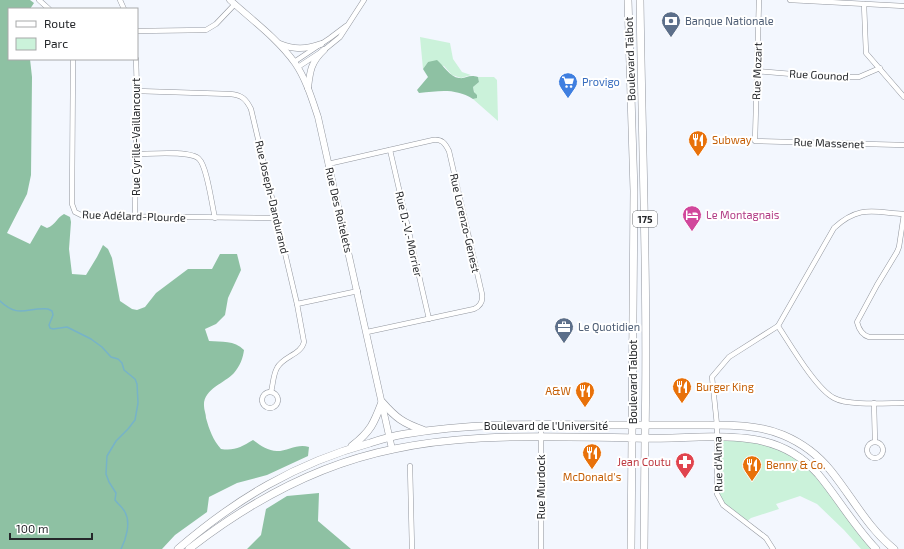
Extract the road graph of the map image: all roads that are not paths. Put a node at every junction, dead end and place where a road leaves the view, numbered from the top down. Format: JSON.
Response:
{"nodes":[{"id":1,"x":39,"y":0,"type":"edge"},
{"id":2,"x":364,"y":0,"type":"edge"},
{"id":3,"x":628,"y":0,"type":"edge"},
{"id":4,"x":640,"y":0,"type":"edge"},
{"id":5,"x":759,"y":0,"type":"edge"},
{"id":6,"x":790,"y":0,"type":"edge"},
{"id":7,"x":232,"y":2,"type":"edge"},
{"id":8,"x":864,"y":4,"type":"junction"},
{"id":9,"x":904,"y":6,"type":"edge"},
{"id":10,"x":48,"y":8,"type":"edge"},
{"id":11,"x":138,"y":31,"type":"edge"},
{"id":12,"x":279,"y":44,"type":"junction"},
{"id":13,"x":322,"y":47,"type":"junction"},
{"id":14,"x":73,"y":60,"type":"edge"},
{"id":15,"x":136,"y":60,"type":"edge"},
{"id":16,"x":296,"y":65,"type":"junction"},
{"id":17,"x":880,"y":68,"type":"junction"},
{"id":18,"x":756,"y":71,"type":"junction"},
{"id":19,"x":308,"y":88,"type":"junction"},
{"id":20,"x":137,"y":91,"type":"junction"},
{"id":21,"x":904,"y":97,"type":"edge"},
{"id":22,"x":755,"y":141,"type":"joint"},
{"id":23,"x":904,"y":145,"type":"edge"},
{"id":24,"x":390,"y":150,"type":"junction"},
{"id":25,"x":136,"y":154,"type":"junction"},
{"id":26,"x":328,"y":164,"type":"junction"},
{"id":27,"x":904,"y":214,"type":"edge"},
{"id":28,"x":135,"y":216,"type":"junction"},
{"id":29,"x":215,"y":218,"type":"junction"},
{"id":30,"x":276,"y":218,"type":"junction"},
{"id":31,"x":358,"y":291,"type":"junction"},
{"id":32,"x":297,"y":304,"type":"junction"},
{"id":33,"x":429,"y":319,"type":"junction"},
{"id":34,"x":778,"y":326,"type":"junction"},
{"id":35,"x":367,"y":332,"type":"junction"},
{"id":36,"x":904,"y":337,"type":"edge"},
{"id":37,"x":271,"y":392,"type":"dead end"},
{"id":38,"x":382,"y":402,"type":"junction"},
{"id":39,"x":874,"y":403,"type":"junction"},
{"id":40,"x":904,"y":403,"type":"edge"},
{"id":41,"x":541,"y":425,"type":"junction"},
{"id":42,"x":632,"y":425,"type":"junction"},
{"id":43,"x":645,"y":425,"type":"junction"},
{"id":44,"x":717,"y":425,"type":"junction"},
{"id":45,"x":425,"y":431,"type":"junction"},
{"id":46,"x":389,"y":437,"type":"junction"},
{"id":47,"x":541,"y":437,"type":"junction"},
{"id":48,"x":717,"y":437,"type":"junction"},
{"id":49,"x":632,"y":438,"type":"junction"},
{"id":50,"x":645,"y":438,"type":"junction"},
{"id":51,"x":875,"y":442,"type":"dead end"},
{"id":52,"x":350,"y":448,"type":"junction"},
{"id":53,"x":392,"y":449,"type":"junction"},
{"id":54,"x":410,"y":466,"type":"dead end"},
{"id":55,"x":178,"y":549,"type":"edge"},
{"id":56,"x":189,"y":549,"type":"edge"},
{"id":57,"x":412,"y":549,"type":"edge"},
{"id":58,"x":541,"y":549,"type":"edge"},
{"id":59,"x":631,"y":549,"type":"edge"},
{"id":60,"x":644,"y":549,"type":"edge"},
{"id":61,"x":773,"y":549,"type":"edge"},
{"id":62,"x":876,"y":549,"type":"edge"},
{"id":63,"x":894,"y":549,"type":"edge"}],
"edges":[{"from":1,"to":10,"type":"street"},
{"from":2,"to":13,"type":"street"},
{"from":3,"to":42,"type":"main road","name":"Boulevard Talbot","number":"175"},
{"from":4,"to":43,"type":"main road","name":"Boulevard Talbot","number":"175"},
{"from":5,"to":18,"type":"street","name":"Rue Mozart"},
{"from":6,"to":8,"type":"street"},
{"from":7,"to":11,"type":"street"},
{"from":7,"to":12,"type":"street","name":"Rue Des Roitelets"},
{"from":8,"to":9,"type":"street"},
{"from":8,"to":17,"type":"street"},
{"from":12,"to":13,"type":"street"},
{"from":12,"to":16,"type":"street","name":"Rue Des Roitelets"},
{"from":13,"to":16,"type":"street"},
{"from":13,"to":19,"type":"street"},
{"from":14,"to":28,"type":"street","name":"Rue Adélard-Plourde"},
{"from":15,"to":20,"type":"street","name":"Rue Cyrille-Vaillancourt"},
{"from":16,"to":19,"type":"street","name":"Rue Des Roitelets"},
{"from":17,"to":18,"type":"street","name":"Rue Gounod"},
{"from":17,"to":21,"type":"street"},
{"from":18,"to":22,"type":"street","name":"Rue Mozart"},
{"from":19,"to":26,"type":"street","name":"Rue Des Roitelets"},
{"from":20,"to":25,"type":"street","name":"Rue Cyrille-Vaillancourt"},
{"from":20,"to":30,"type":"street","name":"Rue Joseph-Dandurand"},
{"from":22,"to":23,"type":"street","name":"Rue Massenet"},
{"from":24,"to":26,"type":"street","name":"Rue Lorenzo-Genest"},
{"from":24,"to":33,"type":"street","name":"Rue D.-V.-Morrier"},
{"from":24,"to":33,"type":"street","name":"Rue Lorenzo-Genest"},
{"from":25,"to":28,"type":"street","name":"Rue Cyrille-Vaillancourt"},
{"from":25,"to":29,"type":"street"},
{"from":26,"to":31,"type":"street","name":"Rue Des Roitelets"},
{"from":27,"to":34,"type":"street"},
{"from":27,"to":36,"type":"street"},
{"from":28,"to":29,"type":"street","name":"Rue Adélard-Plourde"},
{"from":29,"to":30,"type":"street","name":"Rue Adélard-Plourde"},
{"from":30,"to":32,"type":"street","name":"Rue Joseph-Dandurand"},
{"from":31,"to":32,"type":"street"},
{"from":31,"to":35,"type":"street","name":"Rue Des Roitelets"},
{"from":32,"to":37,"type":"street","name":"Rue Joseph-Dandurand"},
{"from":33,"to":35,"type":"street","name":"Rue Lorenzo-Genest"},
{"from":34,"to":39,"type":"street"},
{"from":34,"to":44,"type":"street","name":"Rue d'Alma"},
{"from":35,"to":38,"type":"street","name":"Rue Des Roitelets"},
{"from":38,"to":45,"type":"main road"},
{"from":38,"to":46,"type":"street","name":"Rue Des Roitelets"},
{"from":38,"to":52,"type":"main road"},
{"from":39,"to":40,"type":"street"},
{"from":39,"to":51,"type":"street"},
{"from":41,"to":42,"type":"main road","name":"Boulevard de l'Université"},
{"from":41,"to":45,"type":"main road","name":"Boulevard de l'Université"},
{"from":41,"to":47,"type":"street","name":"Rue Murdock"},
{"from":42,"to":43,"type":"main road","name":"Boulevard de l'Université"},
{"from":42,"to":49,"type":"main road","name":"Boulevard Talbot","number":"175"},
{"from":43,"to":44,"type":"main road","name":"Boulevard de l'Université"},
{"from":43,"to":50,"type":"main road","name":"Boulevard Talbot","number":"175"},
{"from":44,"to":48,"type":"street","name":"Rue d'Alma"},
{"from":44,"to":63,"type":"main road","name":"Boulevard de l'Université"},
{"from":45,"to":46,"type":"main road","name":"Boulevard de l'Université"},
{"from":46,"to":52,"type":"main road","name":"Boulevard de l'Université"},
{"from":46,"to":53,"type":"street","name":"Rue Des Roitelets"},
{"from":47,"to":49,"type":"main road","name":"Boulevard de l'Université"},
{"from":47,"to":53,"type":"main road","name":"Boulevard de l'Université"},
{"from":47,"to":58,"type":"street","name":"Rue Murdock"},
{"from":48,"to":50,"type":"main road","name":"Boulevard de l'Université"},
{"from":48,"to":61,"type":"street","name":"Rue d'Alma"},
{"from":48,"to":62,"type":"main road","name":"Boulevard de l'Université"},
{"from":49,"to":50,"type":"main road","name":"Boulevard de l'Université"},
{"from":49,"to":59,"type":"main road","name":"Boulevard Talbot"},
{"from":50,"to":60,"type":"main road","name":"Boulevard Talbot"},
{"from":52,"to":55,"type":"main road","name":"Boulevard de l'Université"},
{"from":53,"to":56,"type":"main road","name":"Boulevard de l'Université"},
{"from":54,"to":57,"type":"street"}]}
